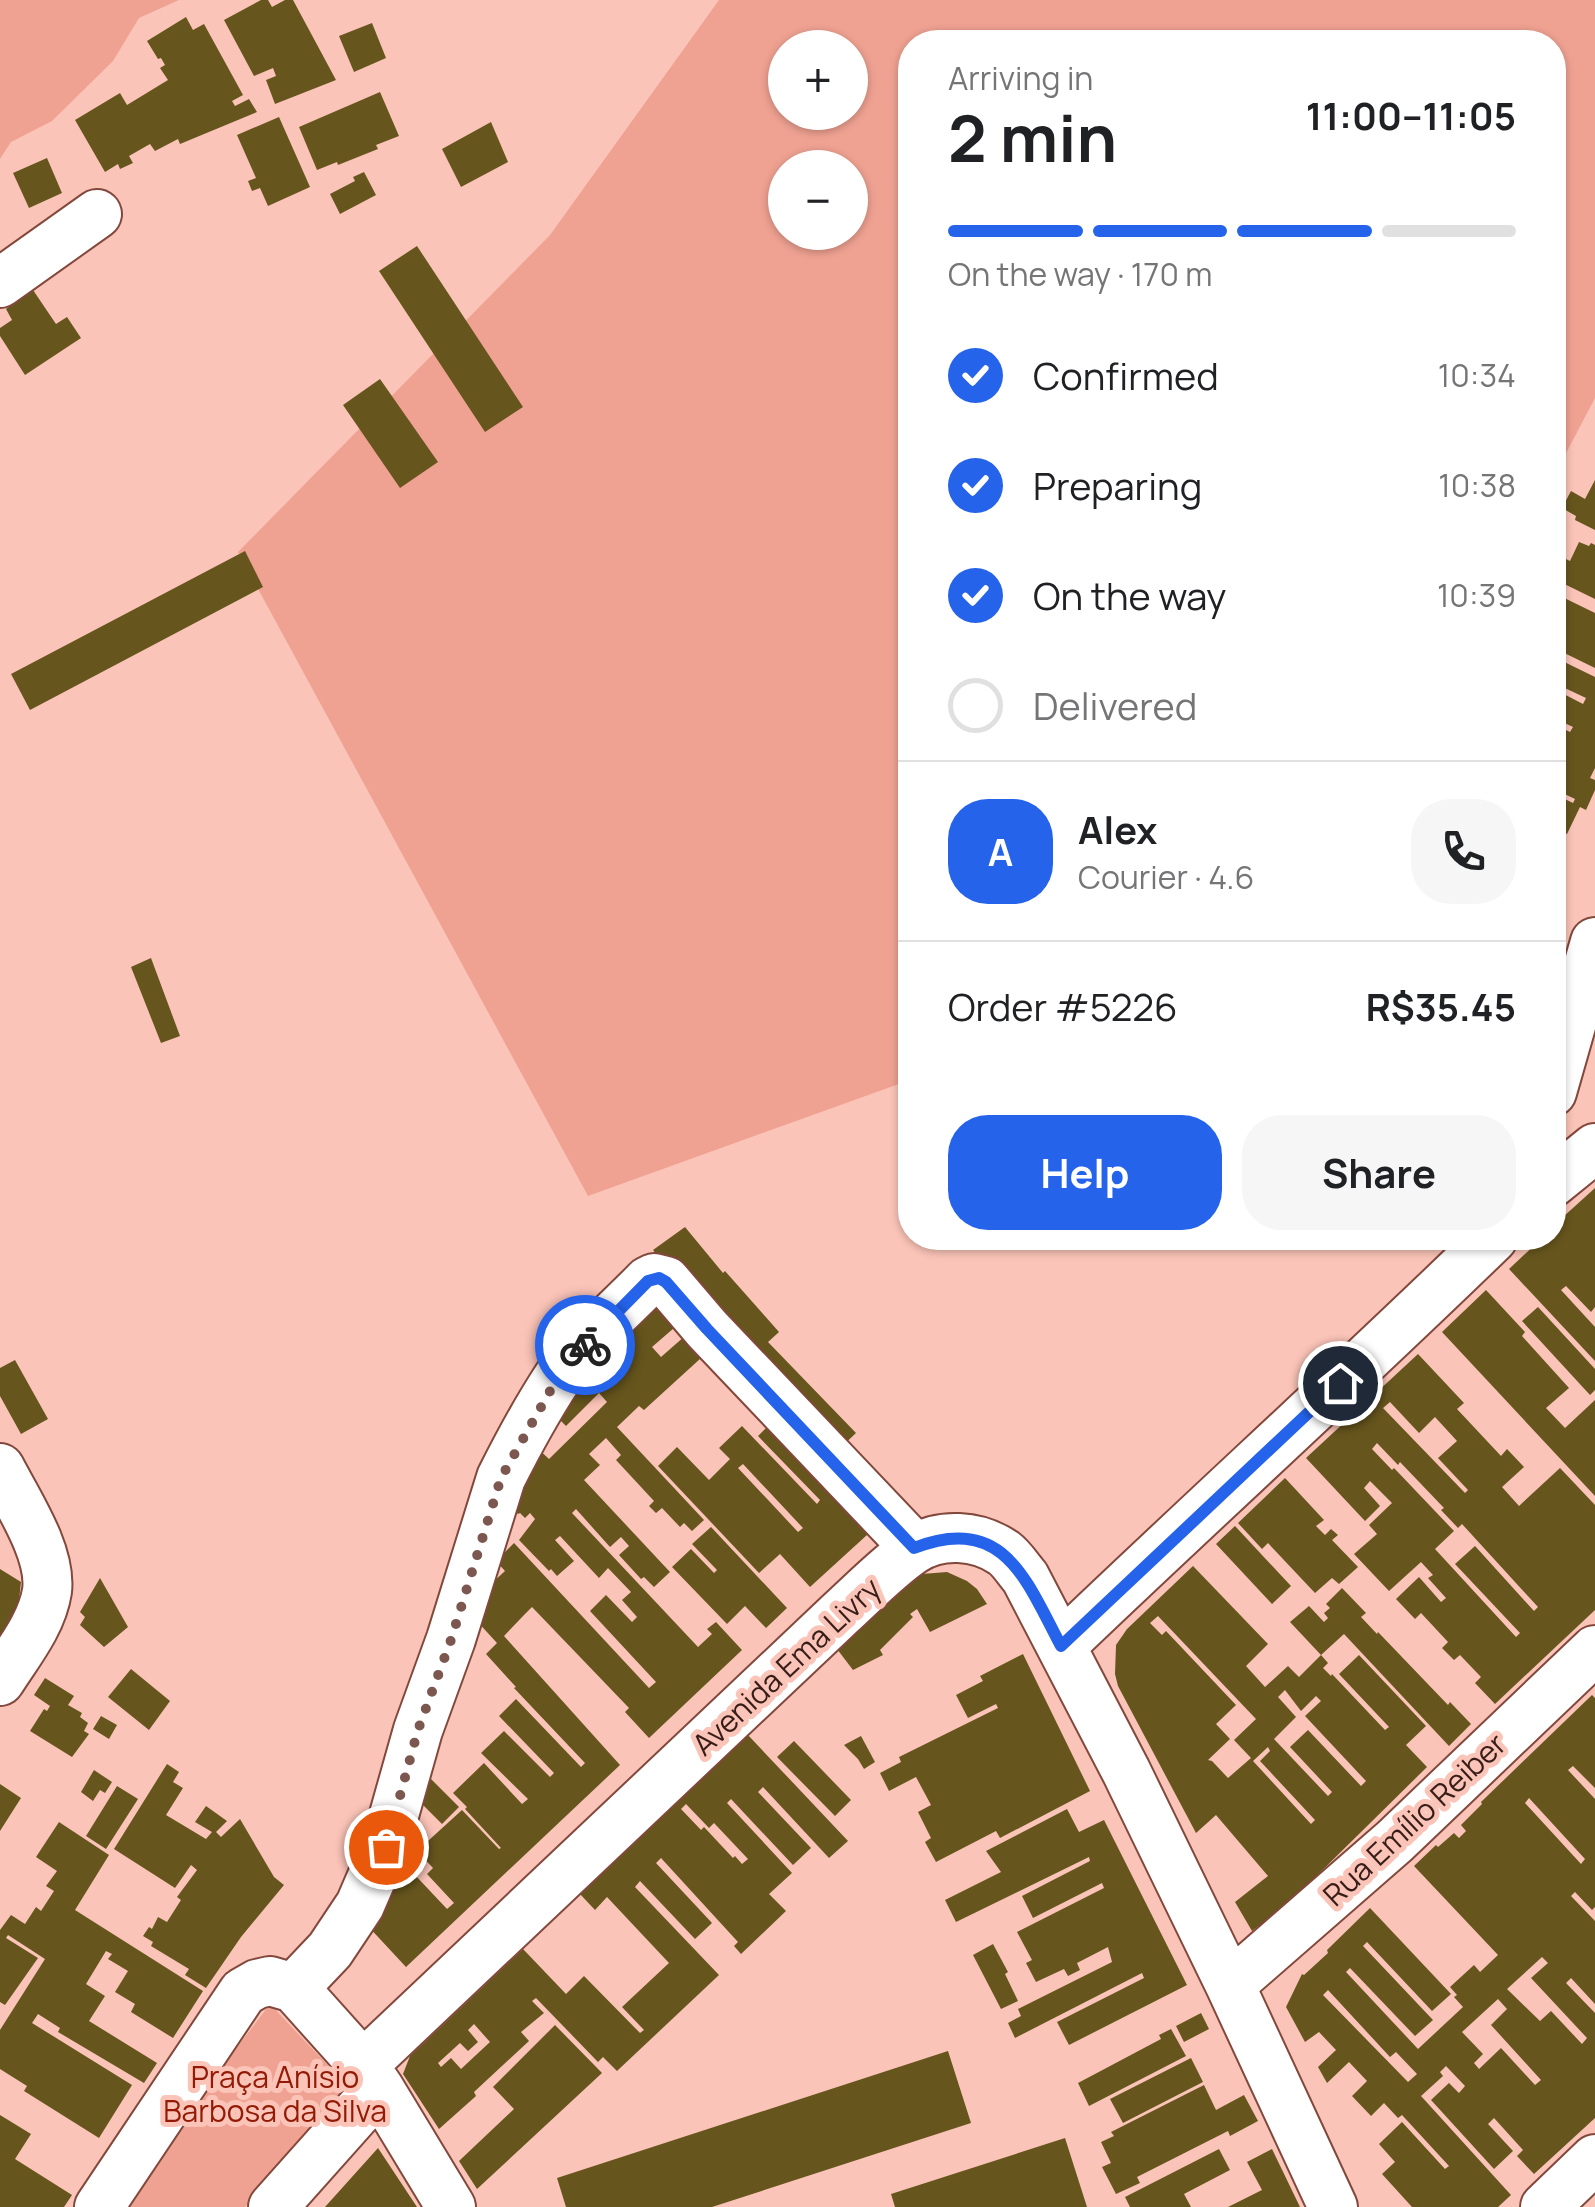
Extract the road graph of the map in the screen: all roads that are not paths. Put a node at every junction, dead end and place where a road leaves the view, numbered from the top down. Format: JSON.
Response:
{"nodes":[{"id":1,"x":97,"y":214,"type":"dead end"},
{"id":2,"x":0,"y":283,"type":"edge"},
{"id":3,"x":1595,"y":942,"type":"edge"},
{"id":4,"x":1566,"y":1043,"type":"edge"},
{"id":5,"x":1595,"y":1148,"type":"edge"},
{"id":6,"x":1566,"y":1172,"type":"edge"},
{"id":7,"x":1481,"y":1250,"type":"edge"},
{"id":8,"x":0,"y":1468,"type":"edge"},
{"id":9,"x":914,"y":1548,"type":"junction"},
{"id":10,"x":1061,"y":1646,"type":"junction"},
{"id":11,"x":1595,"y":1650,"type":"edge"},
{"id":12,"x":0,"y":1681,"type":"edge"},
{"id":13,"x":1230,"y":1985,"type":"junction"},
{"id":14,"x":294,"y":1988,"type":"junction"},
{"id":15,"x":371,"y":2077,"type":"junction"},
{"id":16,"x":1595,"y":2160,"type":"edge"},
{"id":17,"x":99,"y":2207,"type":"edge"},
{"id":18,"x":273,"y":2207,"type":"edge"},
{"id":19,"x":451,"y":2207,"type":"edge"},
{"id":20,"x":1333,"y":2207,"type":"edge"},
{"id":21,"x":1545,"y":2207,"type":"edge"}],
"edges":[{"from":1,"to":2,"type":"street"},
{"from":3,"to":4,"type":"street"},
{"from":5,"to":6,"type":"street"},
{"from":7,"to":10,"type":"street"},
{"from":8,"to":12,"type":"street"},
{"from":9,"to":10,"type":"street","name":"Avenida Ema Livry"},
{"from":9,"to":14,"type":"street"},
{"from":9,"to":15,"type":"street","name":"Avenida Ema Livry"},
{"from":10,"to":13,"type":"street","name":"Avenida Ema Livry"},
{"from":11,"to":13,"type":"street","name":"Rua Emílio Reiber"},
{"from":13,"to":20,"type":"street","name":"Avenida Ema Livry"},
{"from":14,"to":15,"type":"street"},
{"from":14,"to":17,"type":"street"},
{"from":15,"to":18,"type":"street","name":"Avenida Ema Livry"},
{"from":15,"to":19,"type":"street"},
{"from":16,"to":21,"type":"street"}]}
